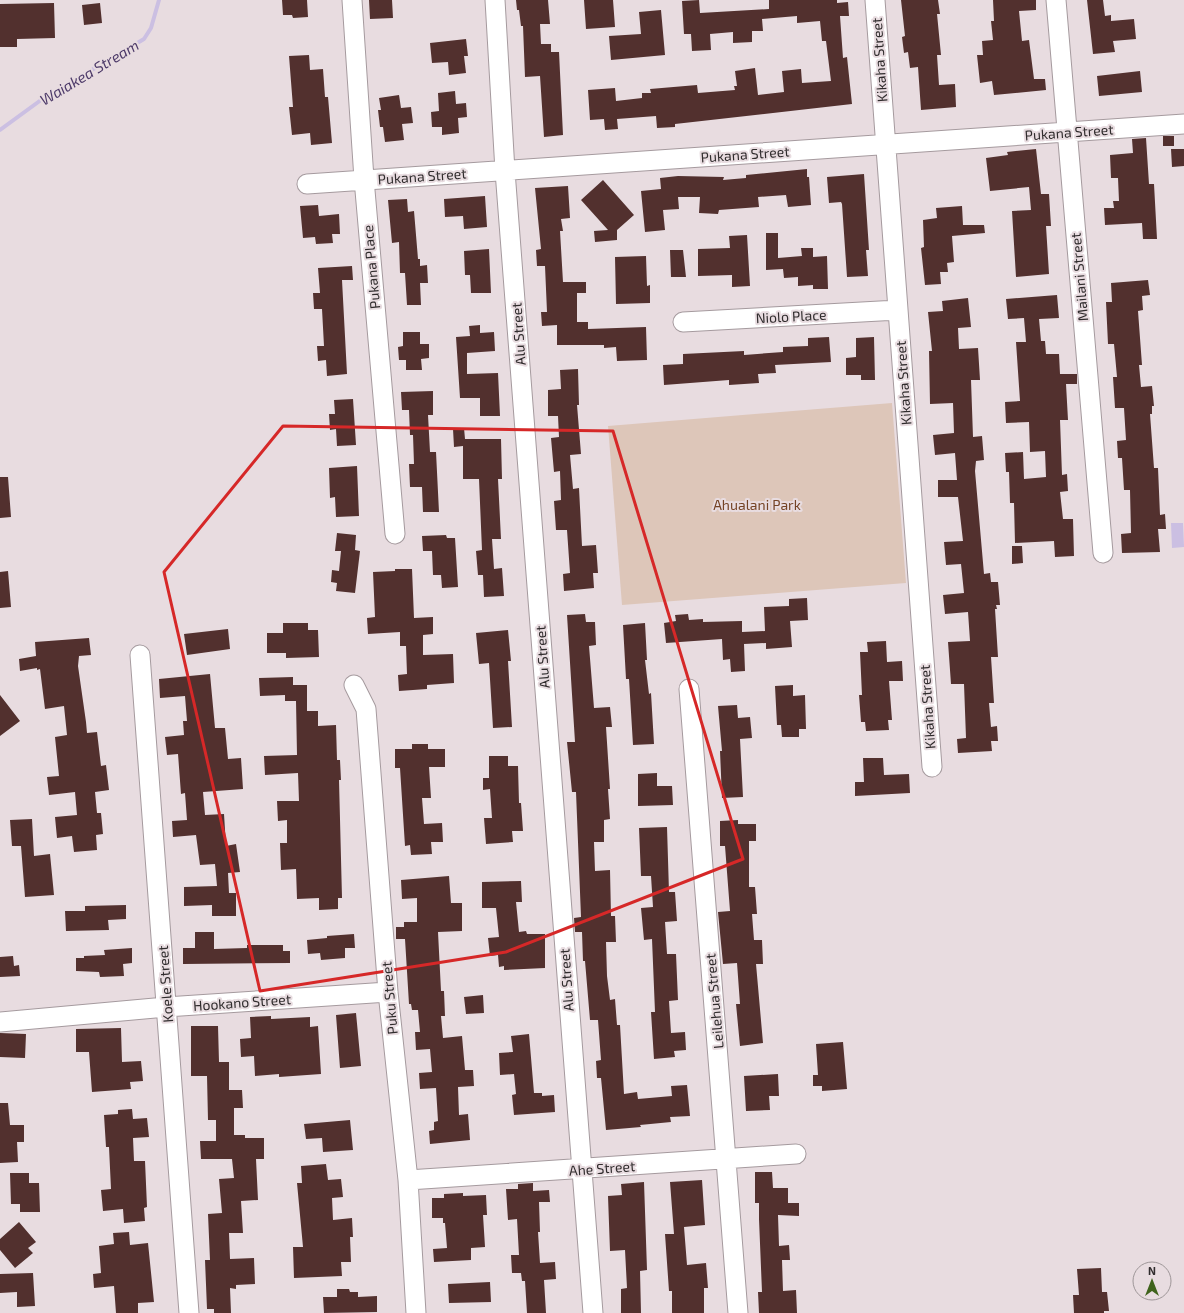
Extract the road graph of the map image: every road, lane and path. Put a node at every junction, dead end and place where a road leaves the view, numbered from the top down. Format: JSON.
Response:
{"nodes":[{"id":1,"x":352,"y":0,"type":"edge"},
{"id":2,"x":495,"y":0,"type":"edge"},
{"id":3,"x":875,"y":0,"type":"edge"},
{"id":4,"x":1056,"y":0,"type":"edge"},
{"id":5,"x":1184,"y":124,"type":"edge"},
{"id":6,"x":1066,"y":133,"type":"junction"},
{"id":7,"x":886,"y":144,"type":"junction"},
{"id":8,"x":505,"y":171,"type":"junction"},
{"id":9,"x":364,"y":179,"type":"junction"},
{"id":10,"x":307,"y":184,"type":"dead end"},
{"id":11,"x":898,"y":310,"type":"junction"},
{"id":12,"x":683,"y":322,"type":"dead end"},
{"id":13,"x":395,"y":534,"type":"dead end"},
{"id":14,"x":1103,"y":553,"type":"dead end"},
{"id":15,"x":140,"y":655,"type":"dead end"},
{"id":16,"x":354,"y":685,"type":"dead end"},
{"id":17,"x":689,"y":689,"type":"dead end"},
{"id":18,"x":932,"y":767,"type":"dead end"},
{"id":19,"x":388,"y":992,"type":"junction"},
{"id":20,"x":166,"y":1007,"type":"junction"},
{"id":21,"x":0,"y":1022,"type":"edge"},
{"id":22,"x":796,"y":1154,"type":"dead end"},
{"id":23,"x":727,"y":1159,"type":"junction"},
{"id":24,"x":583,"y":1170,"type":"junction"},
{"id":25,"x":408,"y":1180,"type":"junction"},
{"id":26,"x":189,"y":1313,"type":"edge"},
{"id":27,"x":416,"y":1313,"type":"edge"},
{"id":28,"x":593,"y":1313,"type":"edge"},
{"id":29,"x":738,"y":1313,"type":"edge"}],
"edges":[{"from":1,"to":9,"type":"street","name":"Pukana Place"},
{"from":2,"to":8,"type":"street","name":"Alu Street"},
{"from":3,"to":7,"type":"street","name":"Kikaha Street"},
{"from":4,"to":6,"type":"street","name":"Mailani Street"},
{"from":5,"to":6,"type":"street","name":"Pukana Street"},
{"from":6,"to":7,"type":"street","name":"Pukana Street"},
{"from":6,"to":14,"type":"street","name":"Mailani Street"},
{"from":7,"to":8,"type":"street","name":"Pukana Street"},
{"from":7,"to":11,"type":"street","name":"Kikaha Street"},
{"from":8,"to":9,"type":"street","name":"Pukana Street"},
{"from":8,"to":24,"type":"street","name":"Alu Street"},
{"from":9,"to":10,"type":"street","name":"Pukana Street"},
{"from":9,"to":13,"type":"street","name":"Pukana Place"},
{"from":11,"to":12,"type":"street","name":"Niolo Place"},
{"from":11,"to":18,"type":"street","name":"Kikaha Street"},
{"from":15,"to":20,"type":"street","name":"Koele Street"},
{"from":16,"to":19,"type":"street","name":"Puku Street"},
{"from":17,"to":23,"type":"street","name":"Leilehua Street"},
{"from":19,"to":20,"type":"street","name":"Hookano Street"},
{"from":19,"to":25,"type":"street","name":"Puku Street"},
{"from":20,"to":21,"type":"street","name":"Hookano Street"},
{"from":20,"to":26,"type":"street","name":"Koele Street"},
{"from":22,"to":23,"type":"street","name":"Ahe Street"},
{"from":23,"to":24,"type":"street","name":"Ahe Street"},
{"from":23,"to":29,"type":"street","name":"Leilehua Street"},
{"from":24,"to":25,"type":"street","name":"Ahe Street"},
{"from":24,"to":28,"type":"street","name":"Alu Street"},
{"from":25,"to":27,"type":"street","name":"Puku Street"}]}
